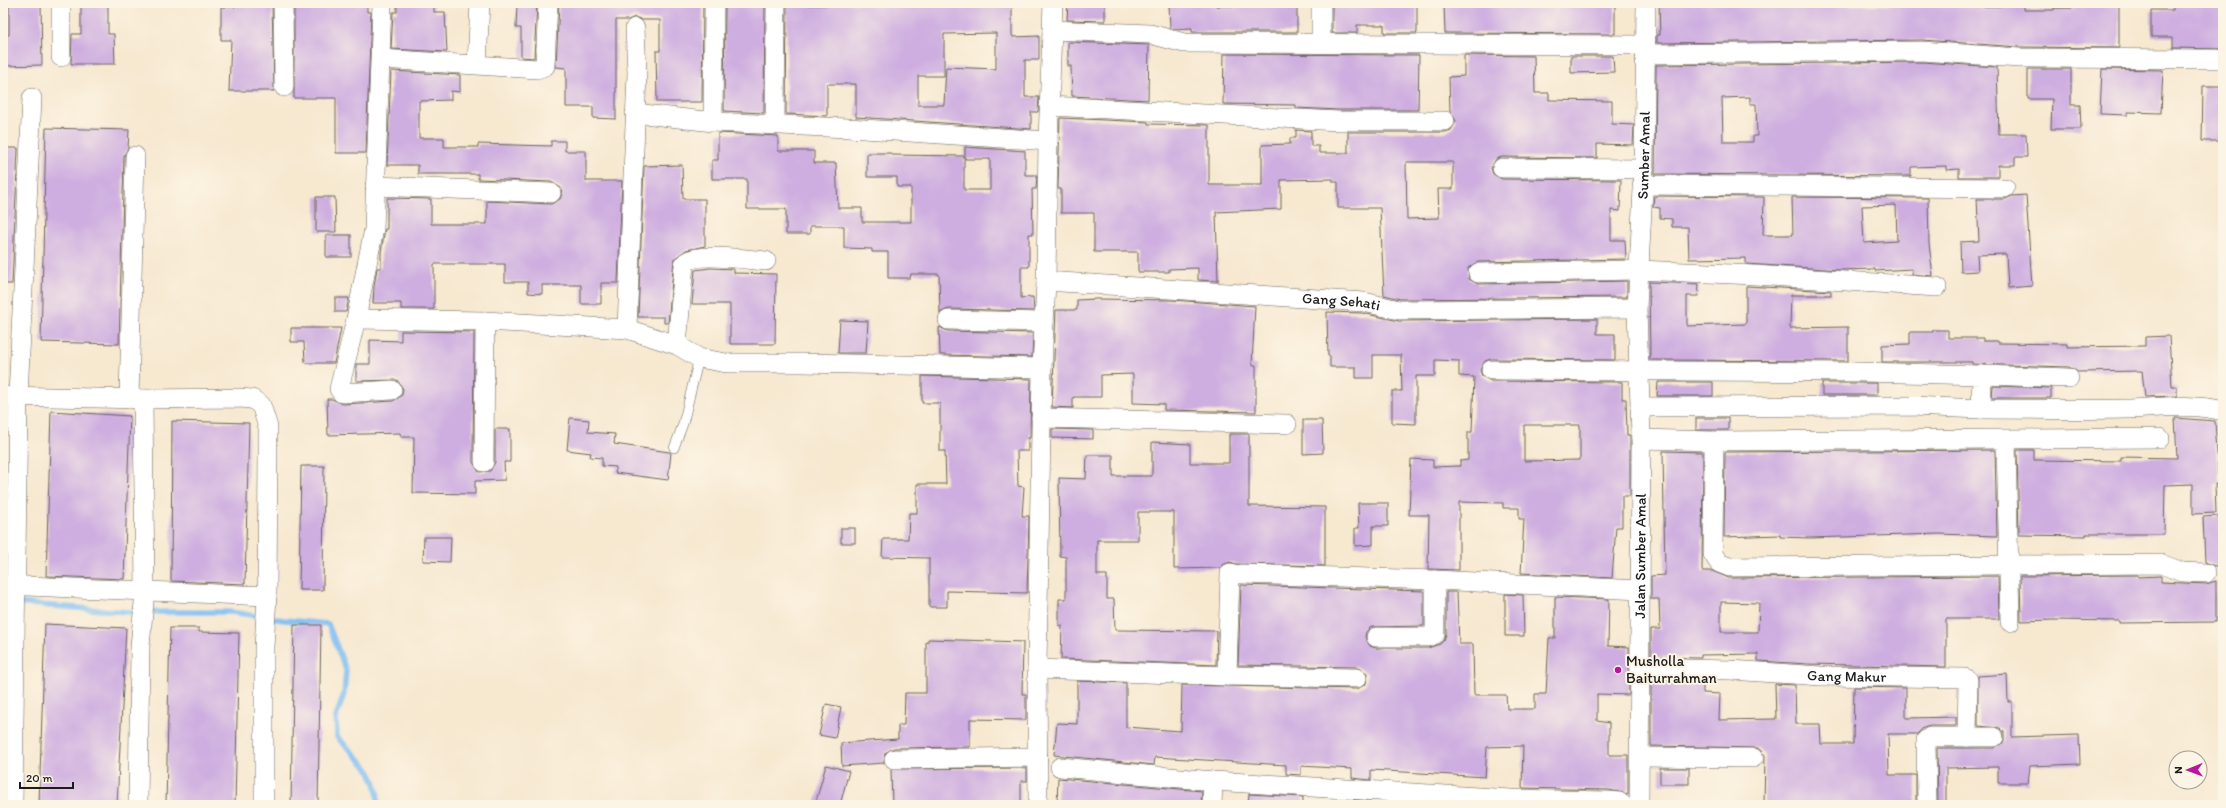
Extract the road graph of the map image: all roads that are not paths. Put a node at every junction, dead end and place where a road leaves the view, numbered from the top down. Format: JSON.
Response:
{"nodes":[{"id":1,"x":61,"y":3,"type":"edge"},
{"id":2,"x":283,"y":3,"type":"edge"},
{"id":3,"x":382,"y":3,"type":"edge"},
{"id":4,"x":480,"y":3,"type":"edge"},
{"id":5,"x":548,"y":3,"type":"edge"},
{"id":6,"x":714,"y":3,"type":"edge"},
{"id":7,"x":776,"y":3,"type":"edge"},
{"id":8,"x":1053,"y":3,"type":"edge"},
{"id":9,"x":1321,"y":3,"type":"edge"},
{"id":10,"x":1646,"y":3,"type":"edge"},
{"id":11,"x":635,"y":28,"type":"dead end"},
{"id":12,"x":1052,"y":30,"type":"junction"},
{"id":13,"x":1321,"y":43,"type":"junction"},
{"id":14,"x":1646,"y":49,"type":"junction"},
{"id":15,"x":61,"y":57,"type":"dead end"},
{"id":16,"x":380,"y":59,"type":"junction"},
{"id":17,"x":2218,"y":59,"type":"dead end"},
{"id":18,"x":477,"y":64,"type":"junction"},
{"id":19,"x":284,"y":87,"type":"dead end"},
{"id":20,"x":32,"y":98,"type":"dead end"},
{"id":21,"x":1049,"y":106,"type":"junction"},
{"id":22,"x":635,"y":113,"type":"junction"},
{"id":23,"x":713,"y":122,"type":"junction"},
{"id":24,"x":1445,"y":122,"type":"dead end"},
{"id":25,"x":775,"y":124,"type":"junction"},
{"id":26,"x":1048,"y":141,"type":"junction"},
{"id":27,"x":135,"y":156,"type":"dead end"},
{"id":28,"x":1502,"y":168,"type":"dead end"},
{"id":29,"x":1643,"y":177,"type":"junction"},
{"id":30,"x":375,"y":186,"type":"junction"},
{"id":31,"x":2005,"y":188,"type":"dead end"},
{"id":32,"x":551,"y":193,"type":"dead end"},
{"id":33,"x":766,"y":261,"type":"dead end"},
{"id":34,"x":1638,"y":270,"type":"junction"},
{"id":35,"x":1478,"y":273,"type":"dead end"},
{"id":36,"x":1046,"y":281,"type":"junction"},
{"id":37,"x":1937,"y":287,"type":"dead end"},
{"id":38,"x":1637,"y":308,"type":"junction"},
{"id":39,"x":356,"y":319,"type":"junction"},
{"id":40,"x":948,"y":320,"type":"dead end"},
{"id":41,"x":485,"y":321,"type":"junction"},
{"id":42,"x":1044,"y":322,"type":"junction"},
{"id":43,"x":628,"y":328,"type":"junction"},
{"id":44,"x":677,"y":345,"type":"junction"},
{"id":45,"x":699,"y":358,"type":"junction"},
{"id":46,"x":1042,"y":368,"type":"junction"},
{"id":47,"x":1490,"y":370,"type":"dead end"},
{"id":48,"x":1638,"y":370,"type":"junction"},
{"id":49,"x":1982,"y":375,"type":"junction"},
{"id":50,"x":2069,"y":378,"type":"dead end"},
{"id":51,"x":392,"y":390,"type":"dead end"},
{"id":52,"x":10,"y":396,"type":"edge"},
{"id":53,"x":136,"y":399,"type":"junction"},
{"id":54,"x":1640,"y":407,"type":"junction"},
{"id":55,"x":1981,"y":409,"type":"junction"},
{"id":56,"x":2223,"y":411,"type":"edge"},
{"id":57,"x":1041,"y":418,"type":"junction"},
{"id":58,"x":1287,"y":424,"type":"dead end"},
{"id":59,"x":2160,"y":438,"type":"dead end"},
{"id":60,"x":1641,"y":439,"type":"junction"},
{"id":61,"x":2006,"y":440,"type":"junction"},
{"id":62,"x":1714,"y":441,"type":"junction"},
{"id":63,"x":674,"y":448,"type":"dead end"},
{"id":64,"x":484,"y":462,"type":"dead end"},
{"id":65,"x":2009,"y":564,"type":"junction"},
{"id":66,"x":2206,"y":573,"type":"dead end"},
{"id":67,"x":1435,"y":580,"type":"junction"},
{"id":68,"x":12,"y":589,"type":"edge"},
{"id":69,"x":1640,"y":590,"type":"junction"},
{"id":70,"x":144,"y":595,"type":"junction"},
{"id":71,"x":267,"y":598,"type":"junction"},
{"id":72,"x":2010,"y":622,"type":"dead end"},
{"id":73,"x":1376,"y":637,"type":"dead end"},
{"id":74,"x":1641,"y":668,"type":"junction"},
{"id":75,"x":1037,"y":670,"type":"junction"},
{"id":76,"x":1228,"y":676,"type":"junction"},
{"id":77,"x":1357,"y":678,"type":"dead end"},
{"id":78,"x":1967,"y":737,"type":"junction"},
{"id":79,"x":1994,"y":737,"type":"dead end"},
{"id":80,"x":1038,"y":757,"type":"junction"},
{"id":81,"x":1640,"y":757,"type":"junction"},
{"id":82,"x":1753,"y":758,"type":"dead end"},
{"id":83,"x":894,"y":759,"type":"dead end"},
{"id":84,"x":1060,"y":767,"type":"dead end"},
{"id":85,"x":1213,"y":780,"type":"junction"},
{"id":86,"x":1511,"y":802,"type":"edge"},
{"id":87,"x":13,"y":805,"type":"edge"},
{"id":88,"x":138,"y":805,"type":"edge"},
{"id":89,"x":264,"y":805,"type":"edge"},
{"id":90,"x":1038,"y":805,"type":"edge"},
{"id":91,"x":1212,"y":805,"type":"edge"},
{"id":92,"x":1623,"y":805,"type":"edge"},
{"id":93,"x":1639,"y":805,"type":"edge"},
{"id":94,"x":1927,"y":805,"type":"edge"}],
"edges":[{"from":1,"to":15,"type":"street"},
{"from":2,"to":19,"type":"street"},
{"from":3,"to":16,"type":"street"},
{"from":4,"to":18,"type":"street"},
{"from":5,"to":18,"type":"street"},
{"from":6,"to":23,"type":"street"},
{"from":7,"to":25,"type":"street"},
{"from":8,"to":12,"type":"street"},
{"from":9,"to":13,"type":"street"},
{"from":10,"to":14,"type":"street","name":"Sumber Amal"},
{"from":11,"to":22,"type":"street"},
{"from":12,"to":13,"type":"street"},
{"from":12,"to":21,"type":"street"},
{"from":13,"to":14,"type":"street"},
{"from":14,"to":17,"type":"street"},
{"from":14,"to":29,"type":"street","name":"Sumber Amal"},
{"from":16,"to":18,"type":"street"},
{"from":16,"to":30,"type":"street"},
{"from":20,"to":52,"type":"street"},
{"from":21,"to":24,"type":"street"},
{"from":21,"to":26,"type":"street"},
{"from":22,"to":23,"type":"street"},
{"from":22,"to":43,"type":"street"},
{"from":23,"to":25,"type":"street"},
{"from":25,"to":26,"type":"street"},
{"from":26,"to":36,"type":"street"},
{"from":27,"to":53,"type":"street"},
{"from":28,"to":29,"type":"street"},
{"from":29,"to":31,"type":"street"},
{"from":29,"to":34,"type":"street","name":"Sumber Amal"},
{"from":30,"to":32,"type":"street"},
{"from":30,"to":39,"type":"street"},
{"from":33,"to":44,"type":"street"},
{"from":34,"to":35,"type":"street"},
{"from":34,"to":37,"type":"street"},
{"from":34,"to":38,"type":"street","name":"Sumber Amal"},
{"from":36,"to":38,"type":"street","name":"Gang Sehati"},
{"from":36,"to":42,"type":"street"},
{"from":38,"to":48,"type":"street","name":"Jalan Sumber Amal"},
{"from":39,"to":41,"type":"street"},
{"from":39,"to":51,"type":"street"},
{"from":40,"to":42,"type":"street"},
{"from":41,"to":43,"type":"street"},
{"from":41,"to":64,"type":"street"},
{"from":42,"to":46,"type":"street"},
{"from":43,"to":44,"type":"street"},
{"from":44,"to":45,"type":"street"},
{"from":45,"to":46,"type":"street"},
{"from":45,"to":63,"type":"lane"},
{"from":46,"to":57,"type":"street"},
{"from":47,"to":48,"type":"street"},
{"from":48,"to":49,"type":"street"},
{"from":48,"to":54,"type":"street","name":"Jalan Sumber Amal"},
{"from":49,"to":50,"type":"street"},
{"from":49,"to":55,"type":"street"},
{"from":52,"to":53,"type":"street"},
{"from":52,"to":68,"type":"street"},
{"from":53,"to":70,"type":"street"},
{"from":53,"to":71,"type":"street"},
{"from":54,"to":55,"type":"street"},
{"from":54,"to":60,"type":"street","name":"Jalan Sumber Amal"},
{"from":55,"to":56,"type":"street"},
{"from":57,"to":58,"type":"street"},
{"from":57,"to":75,"type":"street"},
{"from":59,"to":61,"type":"street"},
{"from":60,"to":62,"type":"street"},
{"from":60,"to":69,"type":"street","name":"Jalan Sumber Amal"},
{"from":61,"to":62,"type":"street"},
{"from":61,"to":65,"type":"street"},
{"from":62,"to":65,"type":"street"},
{"from":65,"to":66,"type":"street"},
{"from":65,"to":72,"type":"street"},
{"from":67,"to":69,"type":"street"},
{"from":67,"to":73,"type":"street"},
{"from":67,"to":76,"type":"street"},
{"from":68,"to":70,"type":"street"},
{"from":68,"to":87,"type":"street"},
{"from":69,"to":74,"type":"street","name":"Jalan Sumber Amal"},
{"from":70,"to":71,"type":"street"},
{"from":70,"to":88,"type":"street"},
{"from":71,"to":89,"type":"street"},
{"from":74,"to":78,"type":"street","name":"Gang Makur"},
{"from":74,"to":81,"type":"street","name":"Jalan Sumber Amal"},
{"from":75,"to":76,"type":"street"},
{"from":75,"to":80,"type":"street"},
{"from":76,"to":77,"type":"street"},
{"from":78,"to":79,"type":"street"},
{"from":78,"to":94,"type":"street"},
{"from":80,"to":83,"type":"street"},
{"from":80,"to":90,"type":"street"},
{"from":81,"to":82,"type":"street"},
{"from":81,"to":93,"type":"street","name":"Jalan Sumber Amal"},
{"from":84,"to":85,"type":"street"},
{"from":85,"to":86,"type":"street"},
{"from":85,"to":91,"type":"street"},
{"from":86,"to":92,"type":"street"}]}
